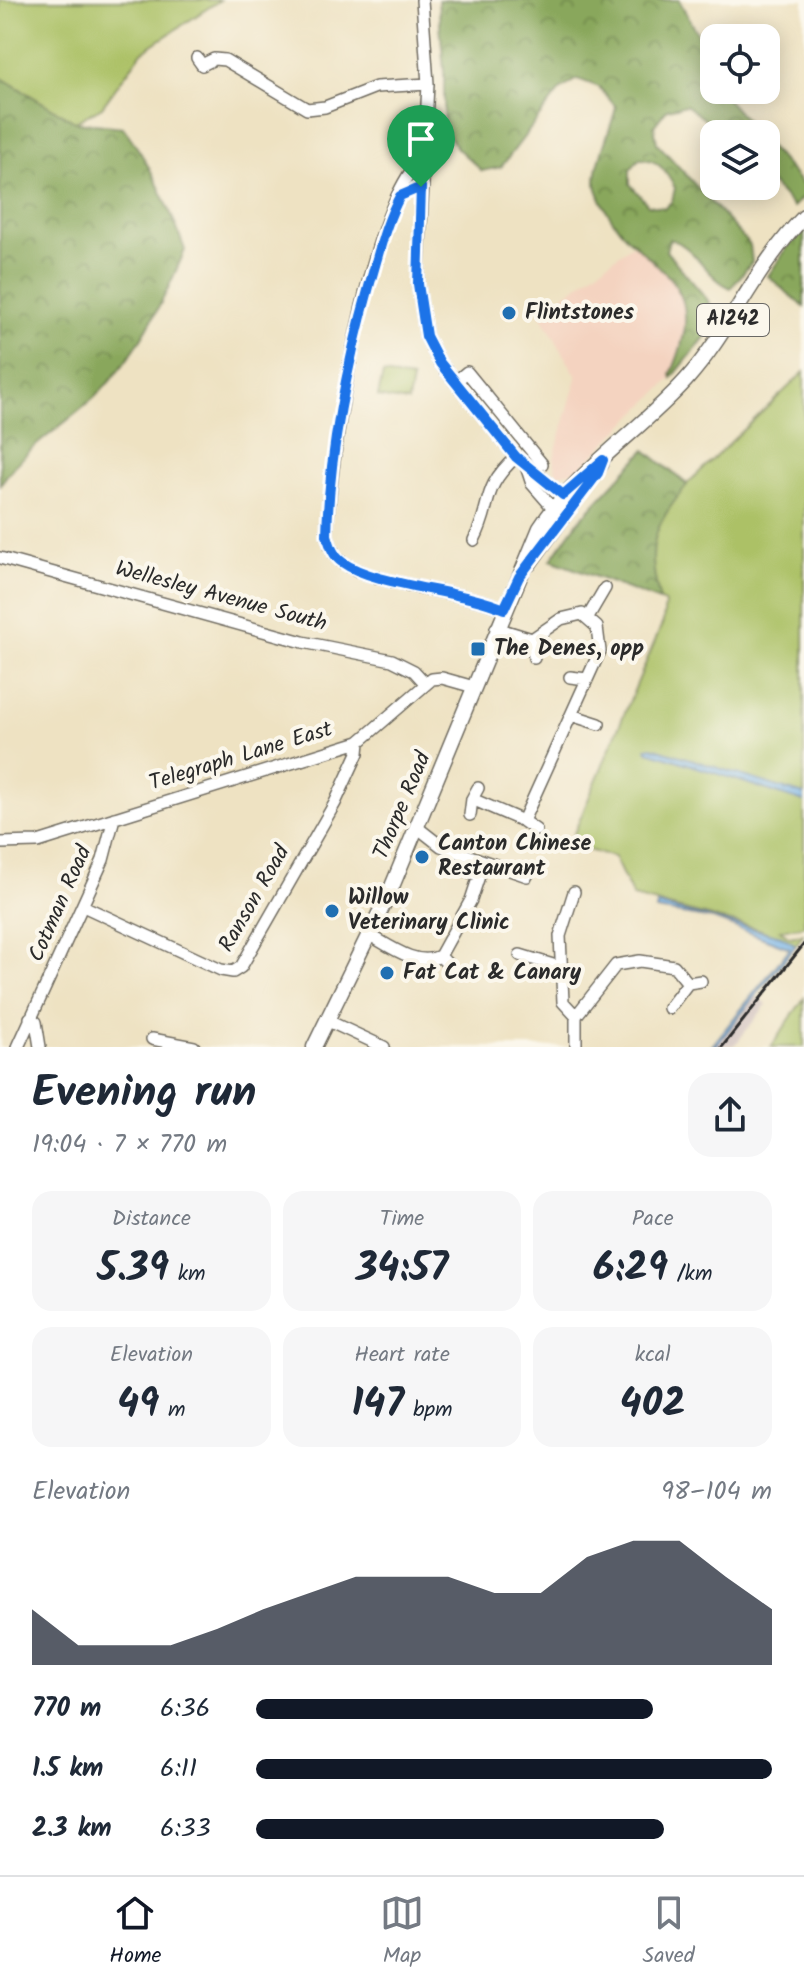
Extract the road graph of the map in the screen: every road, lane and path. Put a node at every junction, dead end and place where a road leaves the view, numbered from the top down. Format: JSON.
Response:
{"nodes":[{"id":1,"x":422,"y":0,"type":"edge"},
{"id":2,"x":203,"y":65,"type":"dead end"},
{"id":3,"x":428,"y":84,"type":"junction"},
{"id":4,"x":423,"y":158,"type":"junction"},
{"id":5,"x":421,"y":187,"type":"junction"},
{"id":6,"x":400,"y":196,"type":"junction"},
{"id":7,"x":804,"y":217,"type":"edge"},
{"id":8,"x":455,"y":382,"type":"junction"},
{"id":9,"x":516,"y":457,"type":"junction"},
{"id":10,"x":542,"y":464,"type":"dead end"},
{"id":11,"x":527,"y":469,"type":"junction"},
{"id":12,"x":568,"y":500,"type":"junction"},
{"id":13,"x":558,"y":512,"type":"junction"},
{"id":14,"x":474,"y":540,"type":"dead end"},
{"id":15,"x":0,"y":558,"type":"edge"},
{"id":16,"x":605,"y":588,"type":"dead end"},
{"id":17,"x":504,"y":609,"type":"junction"},
{"id":18,"x":588,"y":617,"type":"junction"},
{"id":19,"x":496,"y":628,"type":"junction"},
{"id":20,"x":532,"y":639,"type":"junction"},
{"id":21,"x":534,"y":658,"type":"dead end"},
{"id":22,"x":570,"y":677,"type":"dead end"},
{"id":23,"x":587,"y":679,"type":"junction"},
{"id":24,"x":426,"y":684,"type":"junction"},
{"id":25,"x":474,"y":687,"type":"junction"},
{"id":26,"x":571,"y":715,"type":"junction"},
{"id":27,"x":599,"y":724,"type":"dead end"},
{"id":28,"x":359,"y":742,"type":"junction"},
{"id":29,"x":470,"y":815,"type":"dead end"},
{"id":30,"x":114,"y":818,"type":"junction"},
{"id":31,"x":523,"y":821,"type":"junction"},
{"id":32,"x":418,"y":828,"type":"junction"},
{"id":33,"x":536,"y":830,"type":"dead end"},
{"id":34,"x":0,"y":843,"type":"edge"},
{"id":35,"x":469,"y":872,"type":"dead end"},
{"id":36,"x":527,"y":876,"type":"dead end"},
{"id":37,"x":574,"y":892,"type":"dead end"},
{"id":38,"x":83,"y":906,"type":"junction"},
{"id":39,"x":368,"y":934,"type":"junction"},
{"id":40,"x":520,"y":955,"type":"dead end"},
{"id":41,"x":440,"y":956,"type":"junction"},
{"id":42,"x":563,"y":968,"type":"junction"},
{"id":43,"x":452,"y":969,"type":"dead end"},
{"id":44,"x":701,"y":981,"type":"dead end"},
{"id":45,"x":688,"y":983,"type":"junction"},
{"id":46,"x":669,"y":1008,"type":"dead end"},
{"id":47,"x":576,"y":1016,"type":"junction"},
{"id":48,"x":30,"y":1018,"type":"junction"},
{"id":49,"x":326,"y":1020,"type":"junction"},
{"id":50,"x":152,"y":1039,"type":"dead end"},
{"id":51,"x":18,"y":1047,"type":"edge"},
{"id":52,"x":40,"y":1047,"type":"edge"},
{"id":53,"x":194,"y":1047,"type":"edge"},
{"id":54,"x":314,"y":1047,"type":"edge"},
{"id":55,"x":384,"y":1047,"type":"edge"},
{"id":56,"x":576,"y":1047,"type":"edge"}],
"edges":[{"from":1,"to":3,"type":"street"},
{"from":2,"to":3,"type":"street"},
{"from":3,"to":4,"type":"street"},
{"from":4,"to":5,"type":"street"},
{"from":4,"to":6,"type":"street"},
{"from":5,"to":6,"type":"street"},
{"from":5,"to":8,"type":"street"},
{"from":6,"to":17,"type":"street"},
{"from":7,"to":12,"type":"main road","number":"A1242"},
{"from":8,"to":9,"type":"street"},
{"from":8,"to":10,"type":"street"},
{"from":9,"to":11,"type":"street"},
{"from":9,"to":14,"type":"street"},
{"from":11,"to":12,"type":"street"},
{"from":11,"to":13,"type":"street"},
{"from":12,"to":13,"type":"main road","number":"A1242"},
{"from":13,"to":17,"type":"main road","name":"Thorpe Road","number":"A1242"},
{"from":15,"to":24,"type":"street","name":"Wellesley Avenue South"},
{"from":16,"to":18,"type":"street"},
{"from":17,"to":19,"type":"main road","name":"Thorpe Road","number":"A1242"},
{"from":18,"to":20,"type":"street"},
{"from":18,"to":23,"type":"street"},
{"from":19,"to":20,"type":"street"},
{"from":19,"to":25,"type":"main road","name":"Thorpe Road","number":"A1242"},
{"from":20,"to":21,"type":"street"},
{"from":22,"to":23,"type":"street"},
{"from":23,"to":26,"type":"street"},
{"from":24,"to":25,"type":"street"},
{"from":24,"to":28,"type":"street","name":"Telegraph Lane East"},
{"from":25,"to":32,"type":"main road","name":"Thorpe Road","number":"A1242"},
{"from":26,"to":27,"type":"street"},
{"from":26,"to":31,"type":"street"},
{"from":28,"to":30,"type":"street","name":"Telegraph Lane East"},
{"from":28,"to":38,"type":"street","name":"Ranson Road"},
{"from":29,"to":31,"type":"street"},
{"from":30,"to":34,"type":"street","name":"Telegraph Lane East"},
{"from":30,"to":38,"type":"street","name":"Cotman Road"},
{"from":31,"to":33,"type":"street"},
{"from":32,"to":36,"type":"street"},
{"from":32,"to":39,"type":"main road","name":"Thorpe Road","number":"A1242"},
{"from":35,"to":41,"type":"street"},
{"from":37,"to":42,"type":"street"},
{"from":38,"to":48,"type":"street","name":"Cotman Road"},
{"from":39,"to":41,"type":"street"},
{"from":39,"to":49,"type":"main road","name":"Thorpe Road","number":"A1242"},
{"from":40,"to":42,"type":"street"},
{"from":41,"to":43,"type":"street"},
{"from":42,"to":47,"type":"street"},
{"from":44,"to":45,"type":"street"},
{"from":45,"to":46,"type":"street"},
{"from":45,"to":47,"type":"street"},
{"from":47,"to":56,"type":"street"},
{"from":48,"to":51,"type":"street","name":"Cotman Road"},
{"from":48,"to":52,"type":"street"},
{"from":49,"to":54,"type":"main road","name":"Thorpe Road","number":"A1242"},
{"from":49,"to":55,"type":"street"},
{"from":50,"to":53,"type":"street"}]}
